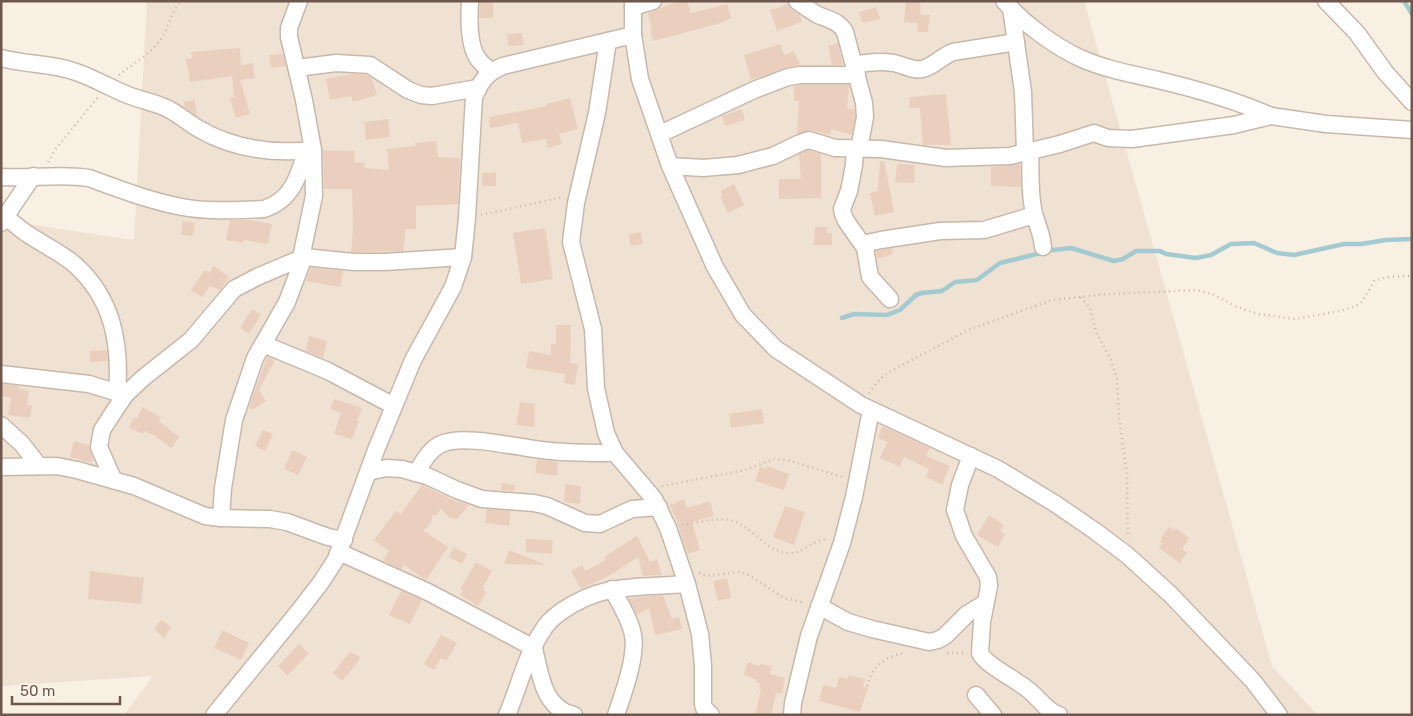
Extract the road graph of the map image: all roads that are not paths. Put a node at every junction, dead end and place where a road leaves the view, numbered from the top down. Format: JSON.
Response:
{"nodes":[{"id":1,"x":299,"y":1,"type":"edge"},
{"id":2,"x":470,"y":1,"type":"edge"},
{"id":3,"x":653,"y":1,"type":"edge"},
{"id":4,"x":797,"y":1,"type":"edge"},
{"id":5,"x":1326,"y":1,"type":"edge"},
{"id":6,"x":633,"y":4,"type":"edge"},
{"id":7,"x":1007,"y":5,"type":"edge"},
{"id":8,"x":633,"y":35,"type":"junction"},
{"id":9,"x":608,"y":41,"type":"junction"},
{"id":10,"x":1016,"y":42,"type":"junction"},
{"id":11,"x":1,"y":58,"type":"edge"},
{"id":12,"x":297,"y":68,"type":"junction"},
{"id":13,"x":856,"y":70,"type":"junction"},
{"id":14,"x":491,"y":71,"type":"junction"},
{"id":15,"x":478,"y":88,"type":"junction"},
{"id":16,"x":1412,"y":102,"type":"edge"},
{"id":17,"x":1271,"y":116,"type":"junction"},
{"id":18,"x":1412,"y":130,"type":"edge"},
{"id":19,"x":660,"y":134,"type":"junction"},
{"id":20,"x":857,"y":149,"type":"junction"},
{"id":21,"x":310,"y":150,"type":"junction"},
{"id":22,"x":1028,"y":151,"type":"junction"},
{"id":23,"x":670,"y":166,"type":"junction"},
{"id":24,"x":36,"y":176,"type":"junction"},
{"id":25,"x":1,"y":177,"type":"edge"},
{"id":26,"x":1034,"y":215,"type":"junction"},
{"id":27,"x":3,"y":220,"type":"edge"},
{"id":28,"x":863,"y":244,"type":"junction"},
{"id":29,"x":1043,"y":247,"type":"dead end"},
{"id":30,"x":463,"y":257,"type":"junction"},
{"id":31,"x":303,"y":258,"type":"junction"},
{"id":32,"x":890,"y":299,"type":"dead end"},
{"id":33,"x":263,"y":344,"type":"junction"},
{"id":34,"x":1,"y":374,"type":"edge"},
{"id":35,"x":121,"y":394,"type":"junction"},
{"id":36,"x":394,"y":406,"type":"junction"},
{"id":37,"x":866,"y":408,"type":"junction"},
{"id":38,"x":1,"y":425,"type":"edge"},
{"id":39,"x":615,"y":453,"type":"junction"},
{"id":40,"x":971,"y":456,"type":"junction"},
{"id":41,"x":39,"y":466,"type":"junction"},
{"id":42,"x":1,"y":468,"type":"edge"},
{"id":43,"x":368,"y":472,"type":"junction"},
{"id":44,"x":416,"y":473,"type":"junction"},
{"id":45,"x":113,"y":480,"type":"junction"},
{"id":46,"x":659,"y":508,"type":"junction"},
{"id":47,"x":221,"y":518,"type":"junction"},
{"id":48,"x":341,"y":546,"type":"junction"},
{"id":49,"x":687,"y":584,"type":"junction"},
{"id":50,"x":612,"y":589,"type":"junction"},
{"id":51,"x":985,"y":604,"type":"junction"},
{"id":52,"x":819,"y":606,"type":"junction"},
{"id":53,"x":534,"y":648,"type":"junction"},
{"id":54,"x":976,"y":695,"type":"dead end"},
{"id":55,"x":214,"y":715,"type":"edge"},
{"id":56,"x":507,"y":715,"type":"edge"},
{"id":57,"x":574,"y":715,"type":"edge"},
{"id":58,"x":616,"y":715,"type":"edge"},
{"id":59,"x":710,"y":715,"type":"edge"},
{"id":60,"x":792,"y":715,"type":"edge"},
{"id":61,"x":993,"y":715,"type":"edge"},
{"id":62,"x":1059,"y":715,"type":"edge"},
{"id":63,"x":1279,"y":715,"type":"edge"}],
"edges":[{"from":1,"to":12,"type":"street"},
{"from":2,"to":14,"type":"street"},
{"from":3,"to":6,"type":"street"},
{"from":4,"to":13,"type":"street"},
{"from":5,"to":16,"type":"street"},
{"from":6,"to":8,"type":"street"},
{"from":7,"to":10,"type":"street"},
{"from":7,"to":17,"type":"street"},
{"from":8,"to":9,"type":"street"},
{"from":8,"to":19,"type":"street"},
{"from":9,"to":14,"type":"street"},
{"from":9,"to":39,"type":"street"},
{"from":10,"to":13,"type":"street"},
{"from":10,"to":22,"type":"street"},
{"from":11,"to":21,"type":"street"},
{"from":12,"to":15,"type":"street"},
{"from":12,"to":21,"type":"street"},
{"from":13,"to":19,"type":"street"},
{"from":13,"to":20,"type":"street"},
{"from":14,"to":15,"type":"street"},
{"from":15,"to":30,"type":"street"},
{"from":17,"to":18,"type":"street"},
{"from":17,"to":22,"type":"street"},
{"from":19,"to":23,"type":"street"},
{"from":20,"to":22,"type":"street"},
{"from":20,"to":23,"type":"street"},
{"from":20,"to":28,"type":"street"},
{"from":21,"to":24,"type":"street"},
{"from":21,"to":31,"type":"street"},
{"from":22,"to":26,"type":"street"},
{"from":23,"to":37,"type":"street"},
{"from":24,"to":25,"type":"street"},
{"from":24,"to":27,"type":"street"},
{"from":26,"to":28,"type":"street"},
{"from":26,"to":29,"type":"street"},
{"from":27,"to":35,"type":"street"},
{"from":28,"to":32,"type":"street"},
{"from":30,"to":31,"type":"street"},
{"from":30,"to":36,"type":"street"},
{"from":31,"to":33,"type":"street"},
{"from":31,"to":35,"type":"street"},
{"from":33,"to":36,"type":"street"},
{"from":33,"to":47,"type":"street"},
{"from":34,"to":35,"type":"street"},
{"from":35,"to":45,"type":"street"},
{"from":36,"to":43,"type":"street"},
{"from":37,"to":40,"type":"street"},
{"from":37,"to":52,"type":"street"},
{"from":38,"to":41,"type":"street"},
{"from":39,"to":44,"type":"street"},
{"from":39,"to":46,"type":"street"},
{"from":40,"to":51,"type":"street"},
{"from":40,"to":63,"type":"street"},
{"from":41,"to":42,"type":"street"},
{"from":41,"to":45,"type":"street"},
{"from":43,"to":44,"type":"street"},
{"from":43,"to":48,"type":"street"},
{"from":44,"to":46,"type":"street"},
{"from":45,"to":47,"type":"street"},
{"from":46,"to":49,"type":"street"},
{"from":47,"to":48,"type":"street"},
{"from":48,"to":53,"type":"street"},
{"from":48,"to":55,"type":"street"},
{"from":49,"to":50,"type":"street"},
{"from":49,"to":59,"type":"street"},
{"from":50,"to":53,"type":"street"},
{"from":50,"to":58,"type":"street"},
{"from":51,"to":52,"type":"street"},
{"from":51,"to":62,"type":"street"},
{"from":52,"to":60,"type":"street"},
{"from":53,"to":56,"type":"street"},
{"from":53,"to":57,"type":"street"},
{"from":54,"to":61,"type":"street"}]}
